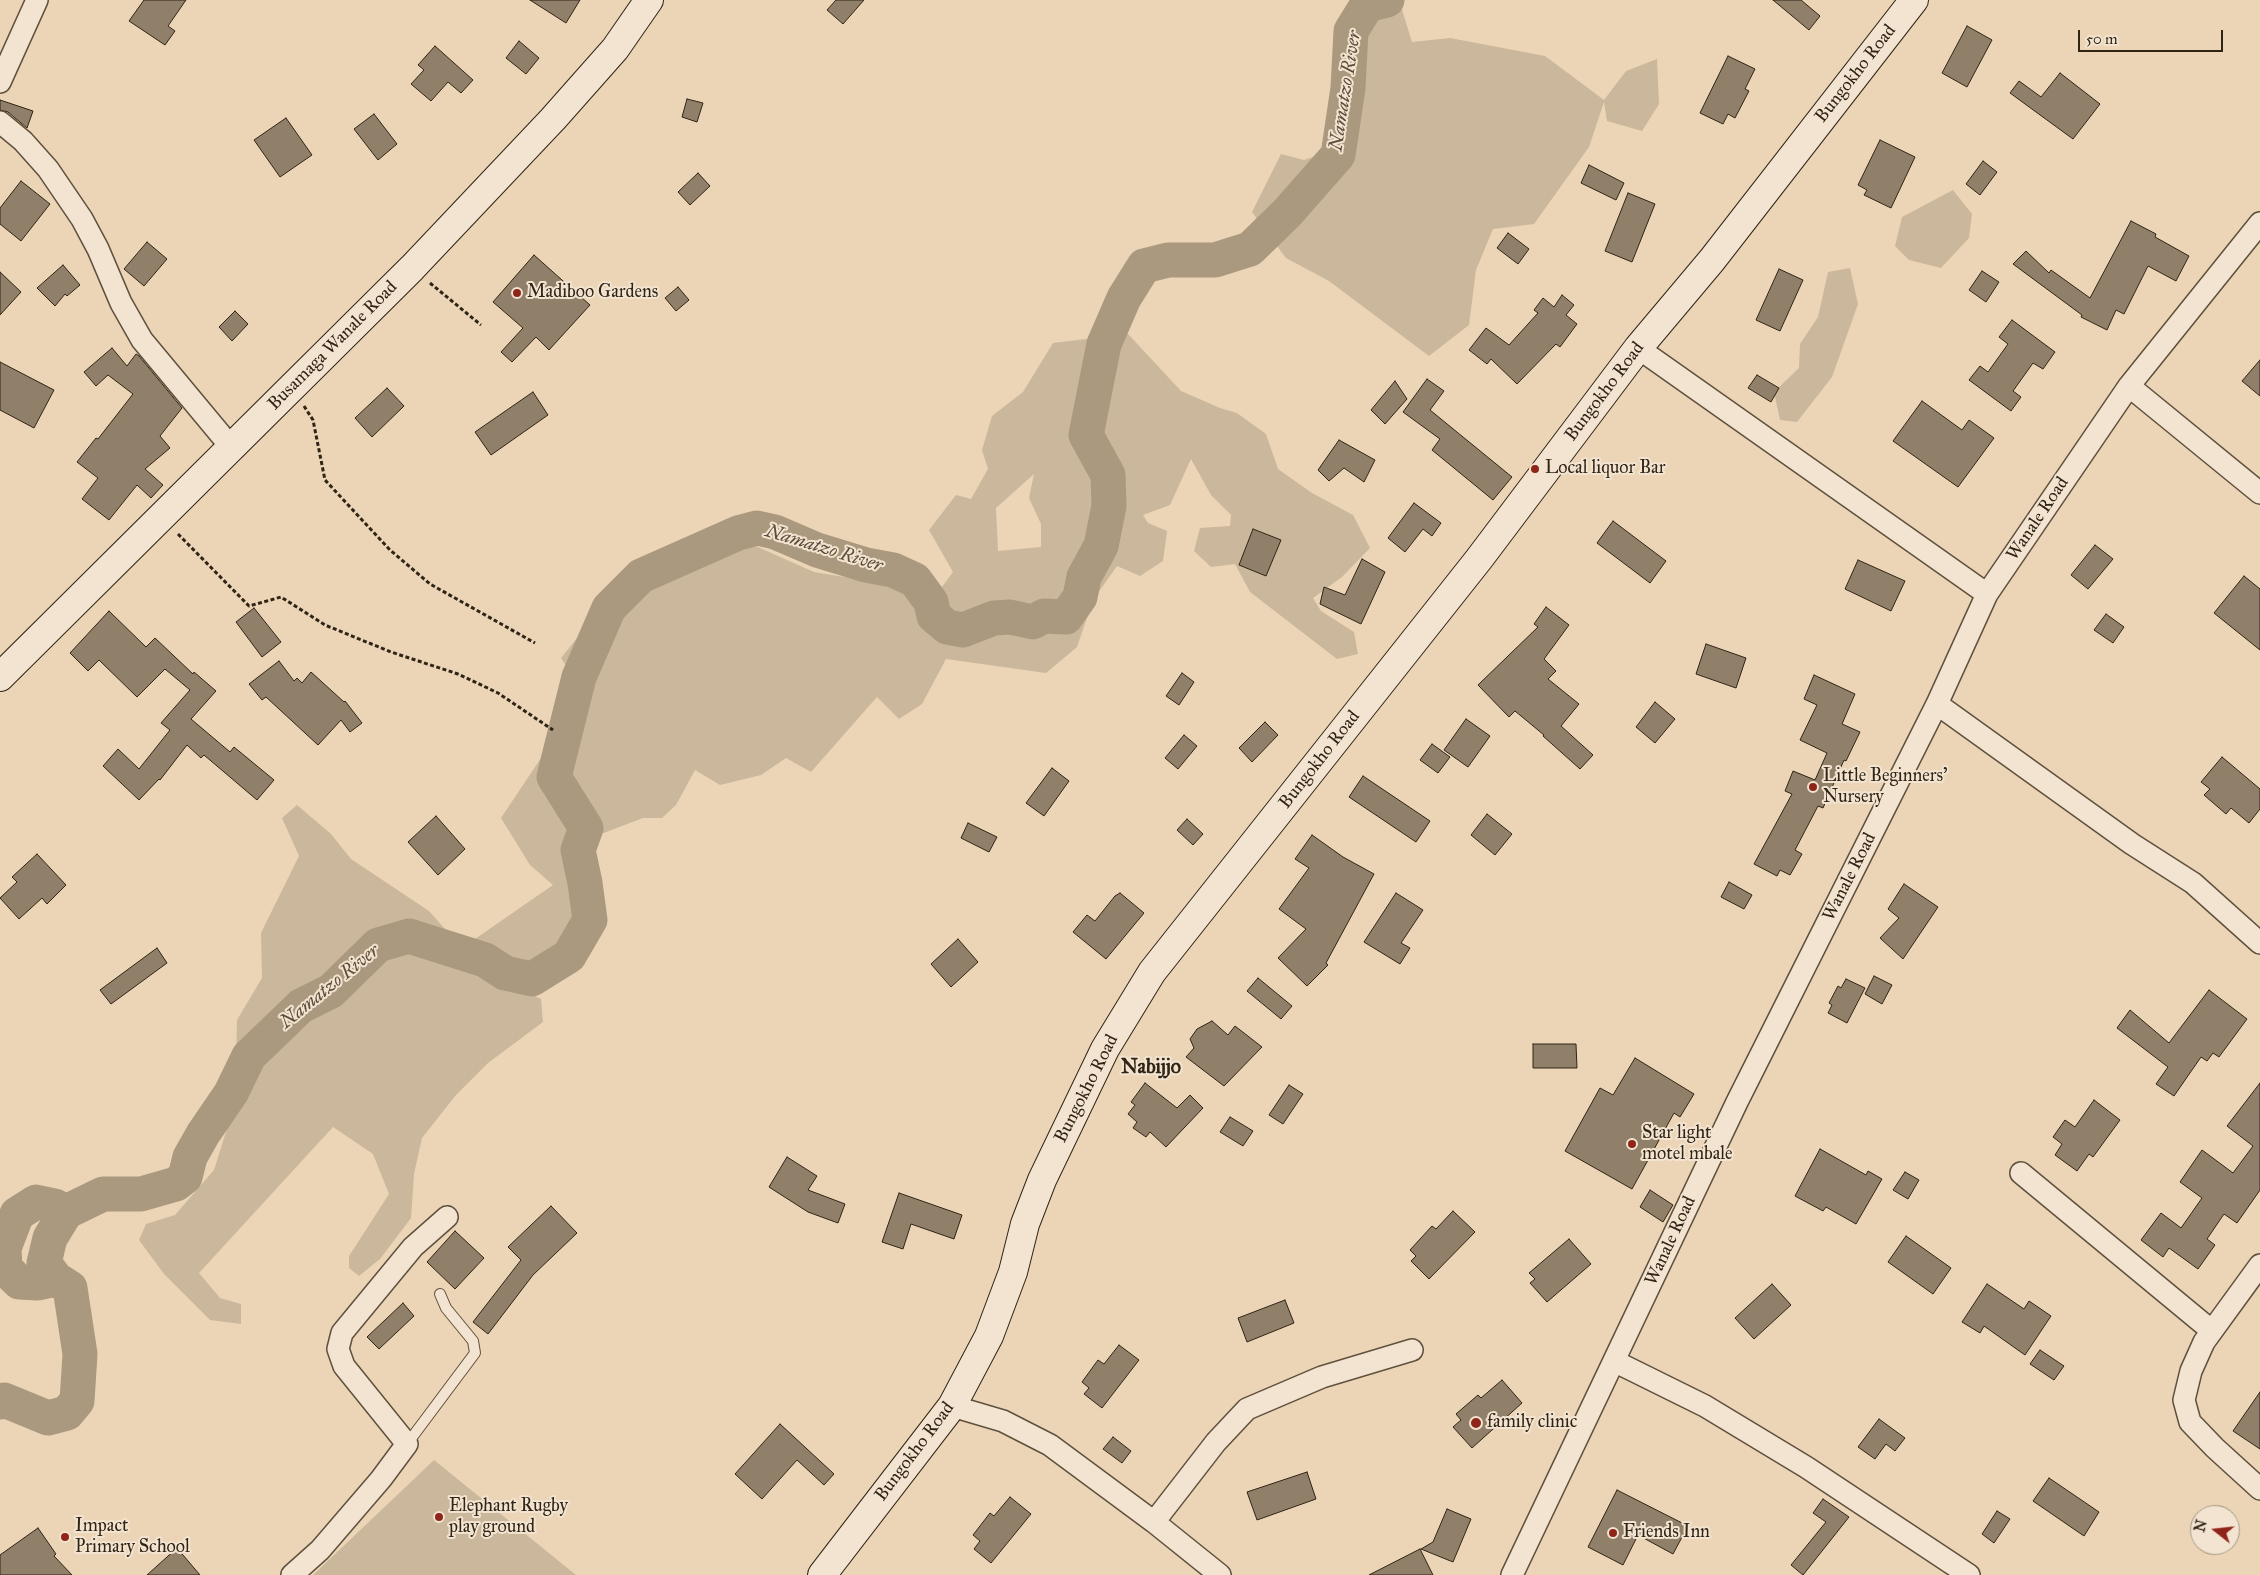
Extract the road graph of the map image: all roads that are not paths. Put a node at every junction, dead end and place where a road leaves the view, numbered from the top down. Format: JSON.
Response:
{"nodes":[{"id":1,"x":37,"y":0,"type":"edge"},
{"id":2,"x":649,"y":0,"type":"edge"},
{"id":3,"x":1914,"y":0,"type":"edge"},
{"id":4,"x":0,"y":82,"type":"edge"},
{"id":5,"x":0,"y":122,"type":"edge"},
{"id":6,"x":2260,"y":223,"type":"edge"},
{"id":7,"x":1638,"y":348,"type":"junction"},
{"id":8,"x":2130,"y":386,"type":"junction"},
{"id":9,"x":232,"y":446,"type":"junction"},
{"id":10,"x":2260,"y":493,"type":"edge"},
{"id":11,"x":1988,"y":594,"type":"junction"},
{"id":12,"x":0,"y":676,"type":"edge"},
{"id":13,"x":1937,"y":704,"type":"junction"},
{"id":14,"x":2260,"y":943,"type":"edge"},
{"id":15,"x":2021,"y":1173,"type":"dead end"},
{"id":16,"x":447,"y":1217,"type":"dead end"},
{"id":17,"x":2260,"y":1264,"type":"edge"},
{"id":18,"x":440,"y":1294,"type":"dead end"},
{"id":19,"x":2212,"y":1331,"type":"junction"},
{"id":20,"x":1412,"y":1350,"type":"dead end"},
{"id":21,"x":1614,"y":1361,"type":"junction"},
{"id":22,"x":952,"y":1406,"type":"junction"},
{"id":23,"x":407,"y":1444,"type":"junction"},
{"id":24,"x":2260,"y":1489,"type":"edge"},
{"id":25,"x":1154,"y":1522,"type":"junction"},
{"id":26,"x":292,"y":1575,"type":"edge"},
{"id":27,"x":822,"y":1575,"type":"edge"},
{"id":28,"x":1220,"y":1575,"type":"edge"},
{"id":29,"x":1512,"y":1575,"type":"edge"},
{"id":30,"x":1969,"y":1575,"type":"edge"}],
"edges":[{"from":1,"to":4,"type":"street"},
{"from":2,"to":9,"type":"street","name":"Busamaga Wanale Road"},
{"from":3,"to":7,"type":"street","name":"Bungokho Road"},
{"from":5,"to":9,"type":"street"},
{"from":6,"to":8,"type":"street","name":"Wanale Road"},
{"from":7,"to":11,"type":"street"},
{"from":7,"to":22,"type":"street","name":"Bungokho Road"},
{"from":8,"to":10,"type":"street"},
{"from":8,"to":11,"type":"street","name":"Wanale Road"},
{"from":9,"to":12,"type":"street","name":"Busamaga Wanale Road"},
{"from":11,"to":13,"type":"street","name":"Wanale Road"},
{"from":13,"to":14,"type":"street"},
{"from":13,"to":21,"type":"street","name":"Wanale Road"},
{"from":15,"to":19,"type":"street"},
{"from":16,"to":23,"type":"street"},
{"from":17,"to":19,"type":"street"},
{"from":18,"to":23,"type":"lane"},
{"from":19,"to":24,"type":"street"},
{"from":20,"to":25,"type":"street"},
{"from":21,"to":29,"type":"street","name":"Wanale Road"},
{"from":21,"to":30,"type":"street"},
{"from":22,"to":25,"type":"street"},
{"from":22,"to":27,"type":"street","name":"Bungokho Road"},
{"from":23,"to":26,"type":"street"},
{"from":25,"to":28,"type":"street"}]}
